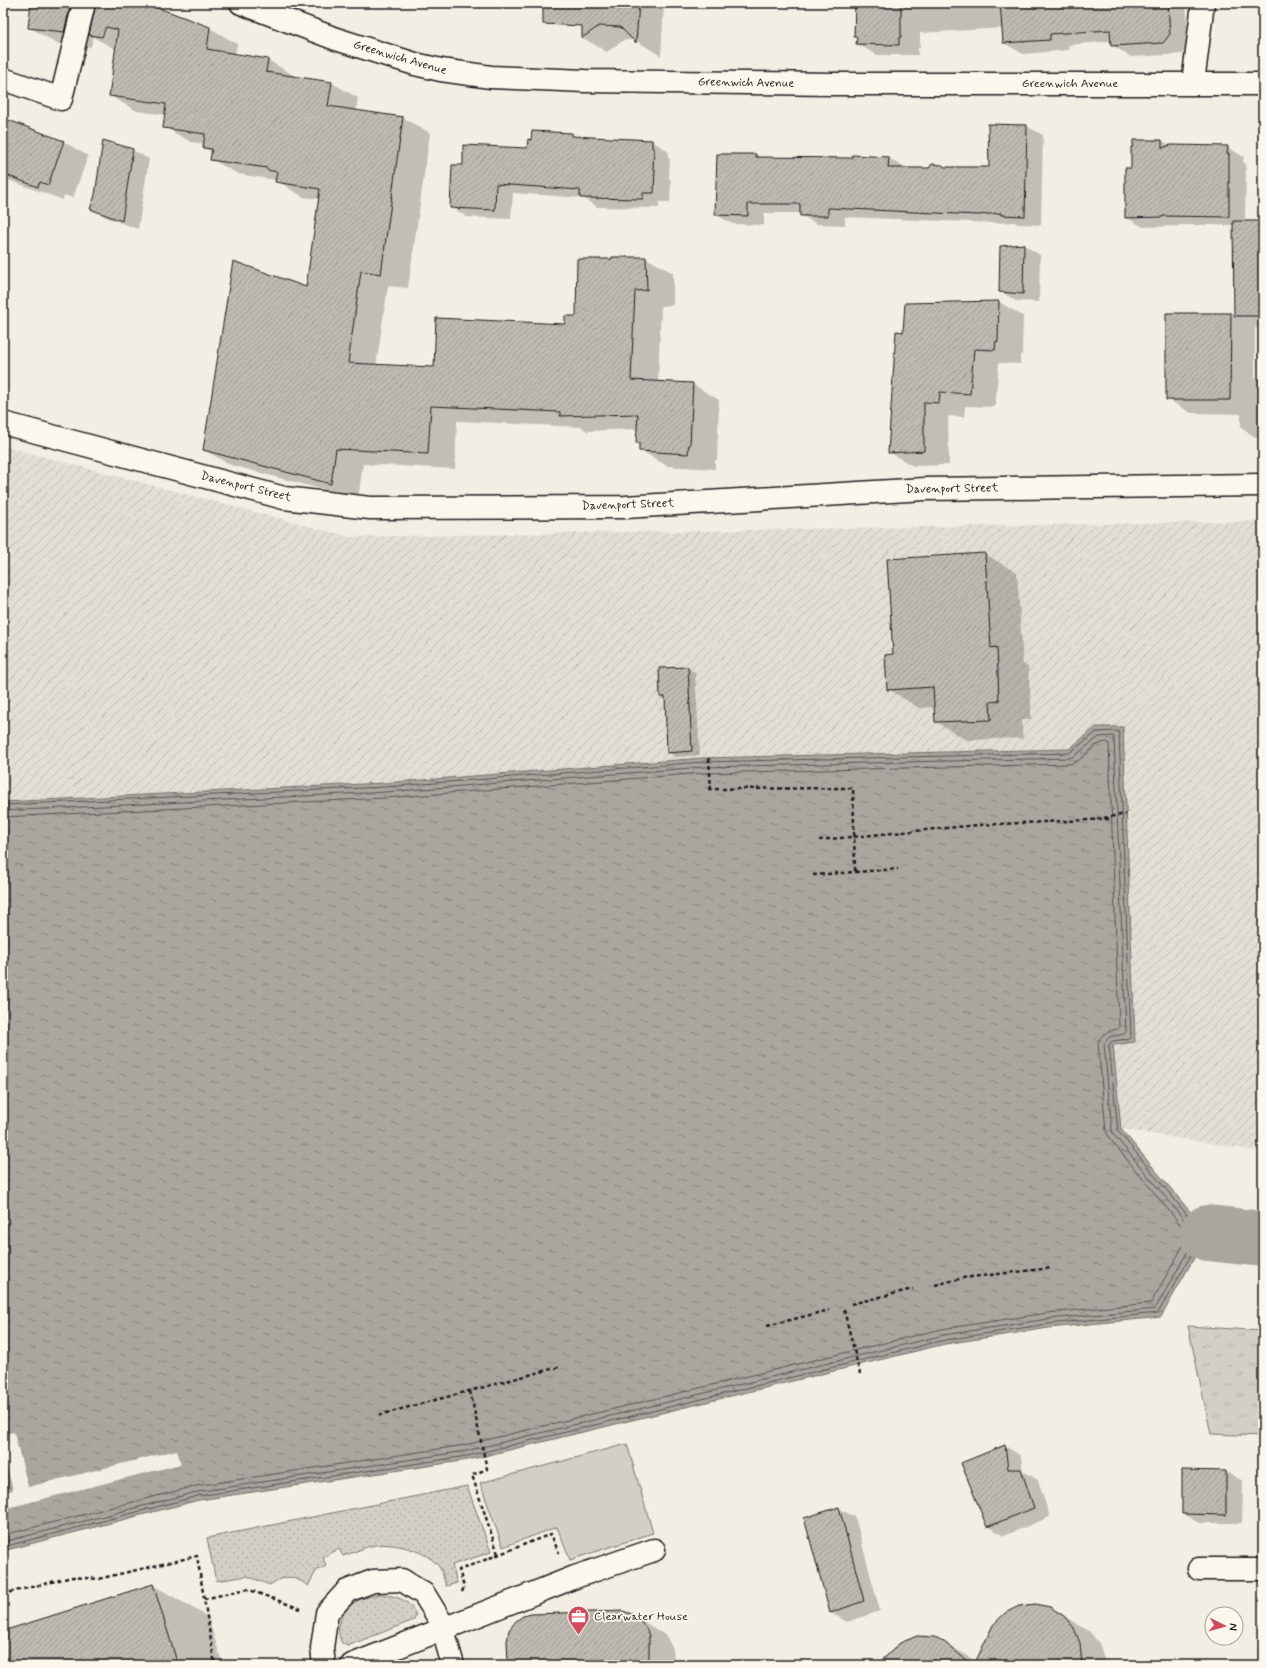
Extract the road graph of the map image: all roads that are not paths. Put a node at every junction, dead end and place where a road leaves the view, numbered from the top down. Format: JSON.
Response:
{"nodes":[{"id":1,"x":84,"y":3,"type":"edge"},
{"id":2,"x":241,"y":3,"type":"edge"},
{"id":3,"x":1203,"y":3,"type":"edge"},
{"id":4,"x":3,"y":79,"type":"edge"},
{"id":5,"x":1193,"y":83,"type":"junction"},
{"id":6,"x":1263,"y":84,"type":"edge"},
{"id":7,"x":3,"y":423,"type":"edge"},
{"id":8,"x":1263,"y":484,"type":"edge"},
{"id":9,"x":654,"y":1550,"type":"dead end"},
{"id":10,"x":1199,"y":1569,"type":"dead end"},
{"id":11,"x":1263,"y":1569,"type":"edge"},
{"id":12,"x":443,"y":1629,"type":"junction"},
{"id":13,"x":324,"y":1665,"type":"edge"},
{"id":14,"x":352,"y":1665,"type":"edge"},
{"id":15,"x":453,"y":1665,"type":"edge"}],
"edges":[{"from":1,"to":4,"type":"main road"},
{"from":2,"to":5,"type":"main road","name":"Greenwich Avenue"},
{"from":3,"to":5,"type":"main road"},
{"from":5,"to":6,"type":"main road","name":"Greenwich Avenue"},
{"from":7,"to":8,"type":"main road","name":"Davenport Street"},
{"from":9,"to":12,"type":"main road"},
{"from":10,"to":11,"type":"main road"},
{"from":12,"to":13,"type":"main road"},
{"from":12,"to":14,"type":"main road"},
{"from":12,"to":15,"type":"main road"}]}
